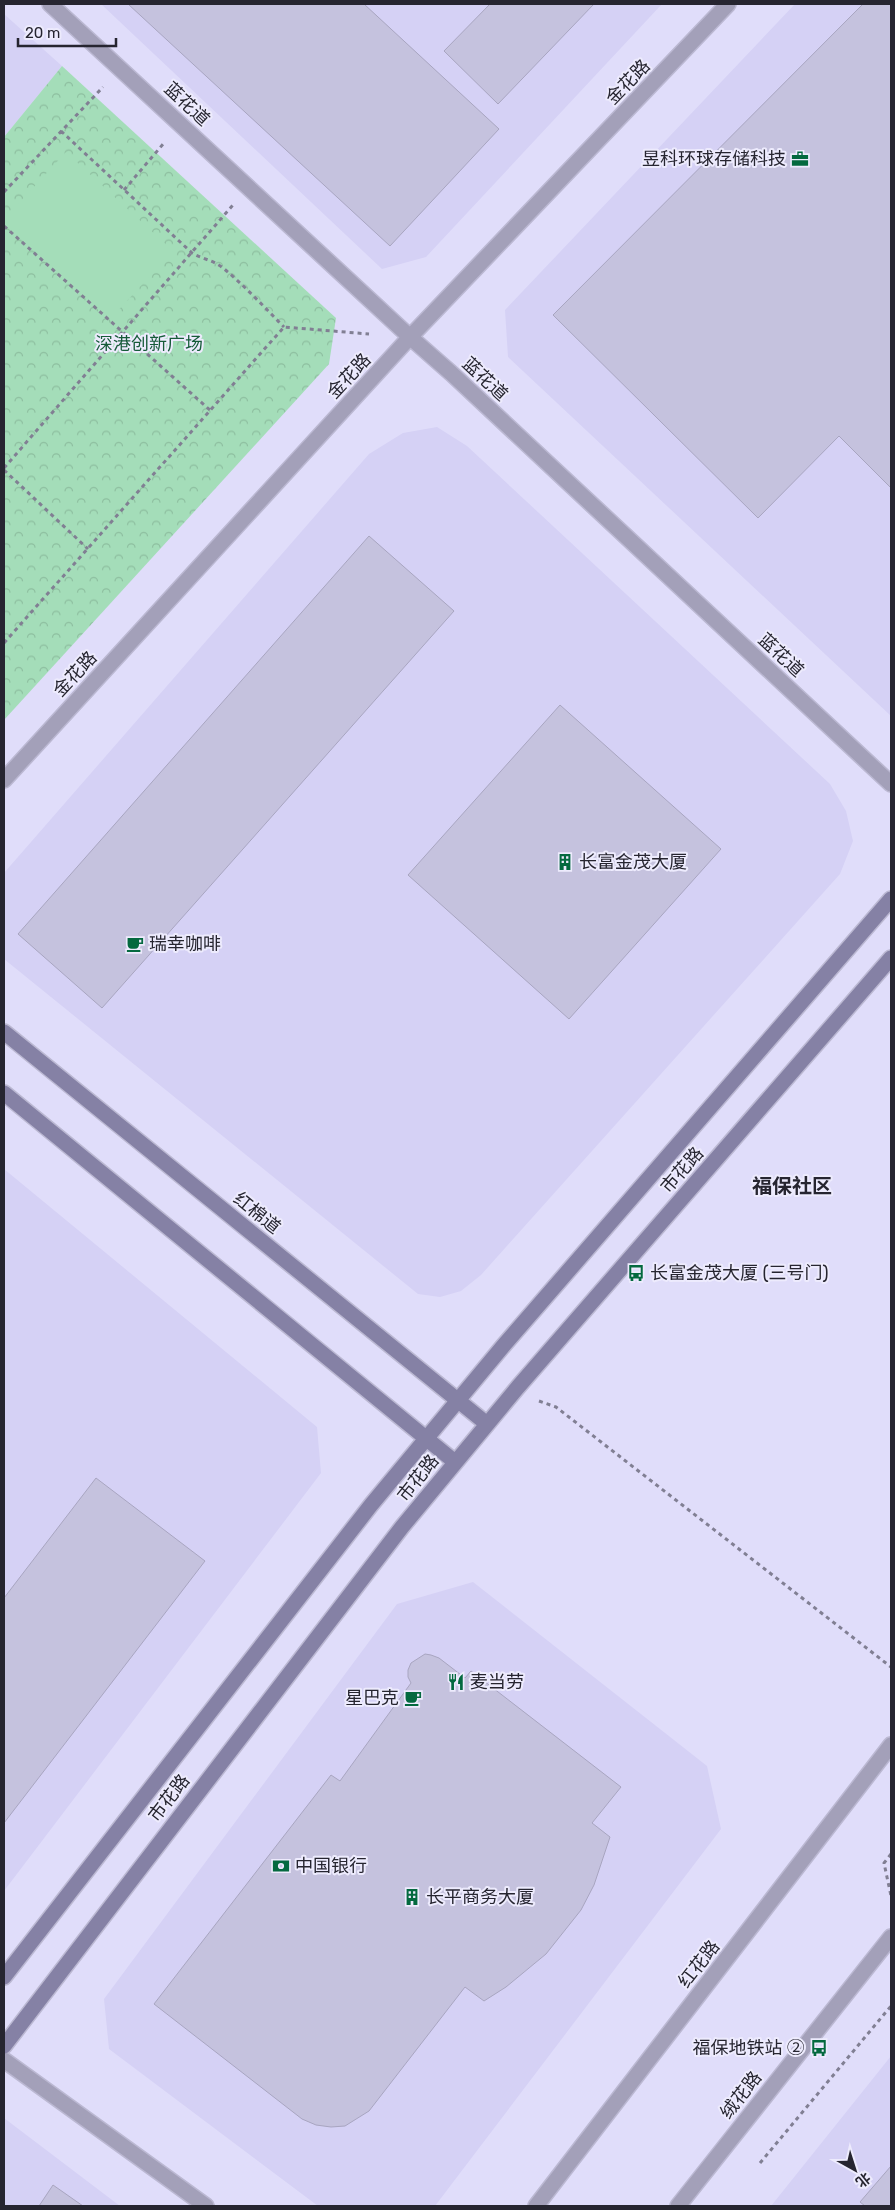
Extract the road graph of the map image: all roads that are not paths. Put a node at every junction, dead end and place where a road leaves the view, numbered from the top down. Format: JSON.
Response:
{"nodes":[{"id":1,"x":50,"y":4,"type":"edge"},
{"id":2,"x":728,"y":4,"type":"edge"},
{"id":3,"x":410,"y":337,"type":"junction"},
{"id":4,"x":4,"y":780,"type":"edge"},
{"id":5,"x":891,"y":784,"type":"edge"},
{"id":6,"x":891,"y":899,"type":"edge"},
{"id":7,"x":891,"y":958,"type":"edge"},
{"id":8,"x":4,"y":1032,"type":"edge"},
{"id":9,"x":4,"y":1093,"type":"edge"},
{"id":10,"x":459,"y":1400,"type":"junction"},
{"id":11,"x":487,"y":1424,"type":"junction"},
{"id":12,"x":426,"y":1438,"type":"junction"},
{"id":13,"x":455,"y":1462,"type":"junction"},
{"id":14,"x":891,"y":1745,"type":"edge"},
{"id":15,"x":891,"y":1937,"type":"edge"},
{"id":16,"x":4,"y":1977,"type":"edge"},
{"id":17,"x":4,"y":2046,"type":"edge"},
{"id":18,"x":4,"y":2060,"type":"edge"},
{"id":19,"x":206,"y":2206,"type":"edge"},
{"id":20,"x":536,"y":2206,"type":"edge"},
{"id":21,"x":678,"y":2206,"type":"edge"}],
"edges":[{"from":1,"to":3,"type":"street","name":"蓝花道"},
{"from":2,"to":3,"type":"street","name":"金花路"},
{"from":3,"to":4,"type":"street","name":"金花路"},
{"from":3,"to":5,"type":"street","name":"蓝花道"},
{"from":6,"to":10,"type":"main road","name":"市花路"},
{"from":7,"to":11,"type":"main road","name":"市花路"},
{"from":8,"to":10,"type":"main road","name":"红棉道"},
{"from":9,"to":12,"type":"main road"},
{"from":10,"to":11,"type":"main road","name":"红棉道"},
{"from":10,"to":12,"type":"main road","name":"市花路"},
{"from":11,"to":13,"type":"main road","name":"市花路"},
{"from":12,"to":13,"type":"main road"},
{"from":12,"to":16,"type":"main road","name":"市花路"},
{"from":13,"to":17,"type":"main road","name":"市花路"},
{"from":14,"to":20,"type":"street","name":"红花路"},
{"from":15,"to":21,"type":"street","name":"绒花路"},
{"from":18,"to":19,"type":"street"}]}
